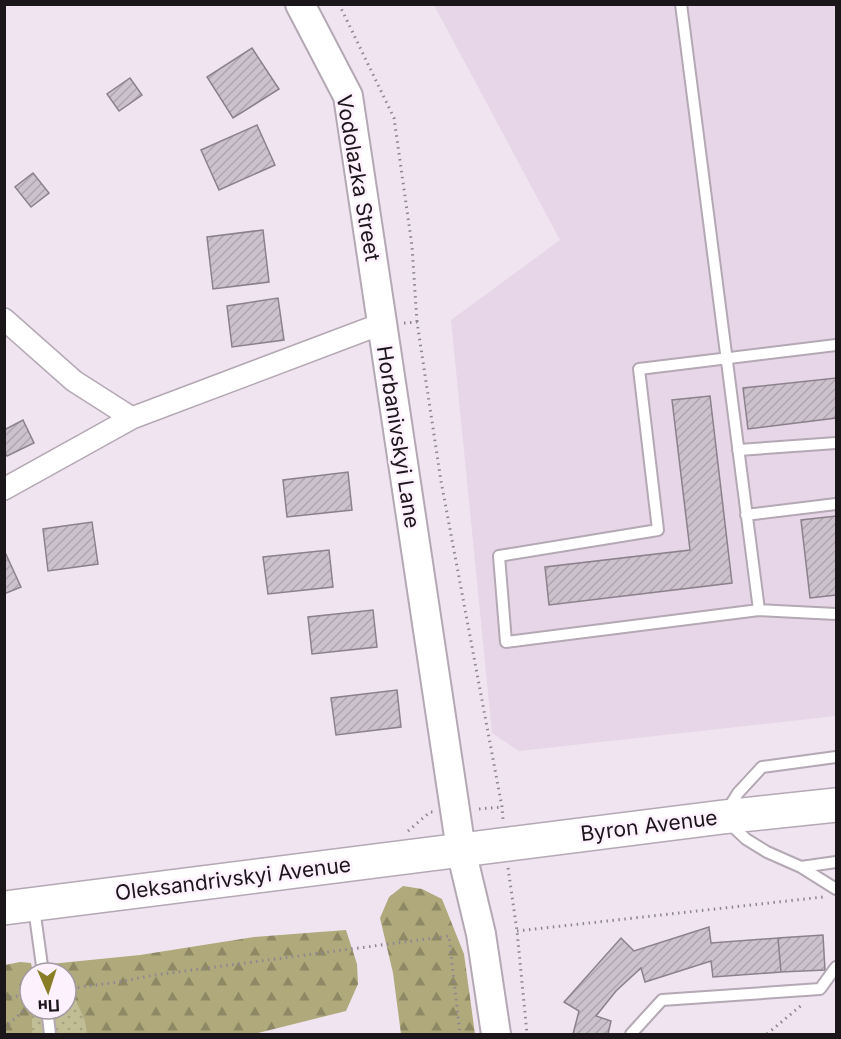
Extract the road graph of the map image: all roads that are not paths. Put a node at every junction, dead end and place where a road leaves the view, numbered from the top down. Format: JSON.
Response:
{"nodes":[{"id":1,"x":300,"y":4,"type":"edge"},
{"id":2,"x":681,"y":4,"type":"edge"},
{"id":3,"x":4,"y":319,"type":"edge"},
{"id":4,"x":381,"y":324,"type":"junction"},
{"id":5,"x":837,"y":345,"type":"edge"},
{"id":6,"x":726,"y":359,"type":"junction"},
{"id":7,"x":132,"y":418,"type":"junction"},
{"id":8,"x":837,"y":443,"type":"edge"},
{"id":9,"x":738,"y":450,"type":"junction"},
{"id":10,"x":4,"y":489,"type":"edge"},
{"id":11,"x":837,"y":504,"type":"edge"},
{"id":12,"x":746,"y":515,"type":"junction"},
{"id":13,"x":759,"y":610,"type":"junction"},
{"id":14,"x":837,"y":614,"type":"edge"},
{"id":15,"x":837,"y":757,"type":"edge"},
{"id":16,"x":837,"y":805,"type":"edge"},
{"id":17,"x":723,"y":817,"type":"junction"},
{"id":18,"x":461,"y":850,"type":"junction"},
{"id":19,"x":837,"y":862,"type":"edge"},
{"id":20,"x":801,"y":867,"type":"junction"},
{"id":21,"x":837,"y":889,"type":"edge"},
{"id":22,"x":19,"y":907,"type":"edge"},
{"id":23,"x":39,"y":961,"type":"edge"},
{"id":24,"x":837,"y":967,"type":"edge"},
{"id":25,"x":496,"y":1035,"type":"edge"},
{"id":26,"x":631,"y":1035,"type":"edge"}],
"edges":[{"from":1,"to":4,"type":"street","name":"Vodolazka Street"},
{"from":2,"to":6,"type":"lane"},
{"from":3,"to":7,"type":"street"},
{"from":4,"to":7,"type":"street","name":"Horbanivskyi Lane"},
{"from":4,"to":18,"type":"street","name":"Horbanivskyi Lane"},
{"from":5,"to":6,"type":"lane"},
{"from":6,"to":9,"type":"lane"},
{"from":6,"to":13,"type":"lane"},
{"from":7,"to":10,"type":"street","name":"Horbanivskyi Lane"},
{"from":8,"to":9,"type":"lane"},
{"from":9,"to":12,"type":"lane"},
{"from":11,"to":12,"type":"lane"},
{"from":12,"to":13,"type":"lane"},
{"from":13,"to":14,"type":"lane"},
{"from":15,"to":17,"type":"lane"},
{"from":16,"to":17,"type":"main road","name":"Byron Avenue"},
{"from":17,"to":18,"type":"main road","name":"Byron Avenue"},
{"from":17,"to":20,"type":"lane"},
{"from":18,"to":22,"type":"main road","name":"Oleksandrivskyi Avenue"},
{"from":18,"to":25,"type":"street","name":"Horbanivskyi Lane"},
{"from":19,"to":20,"type":"lane"},
{"from":20,"to":21,"type":"lane"},
{"from":22,"to":23,"type":"lane"},
{"from":24,"to":26,"type":"lane"}]}
